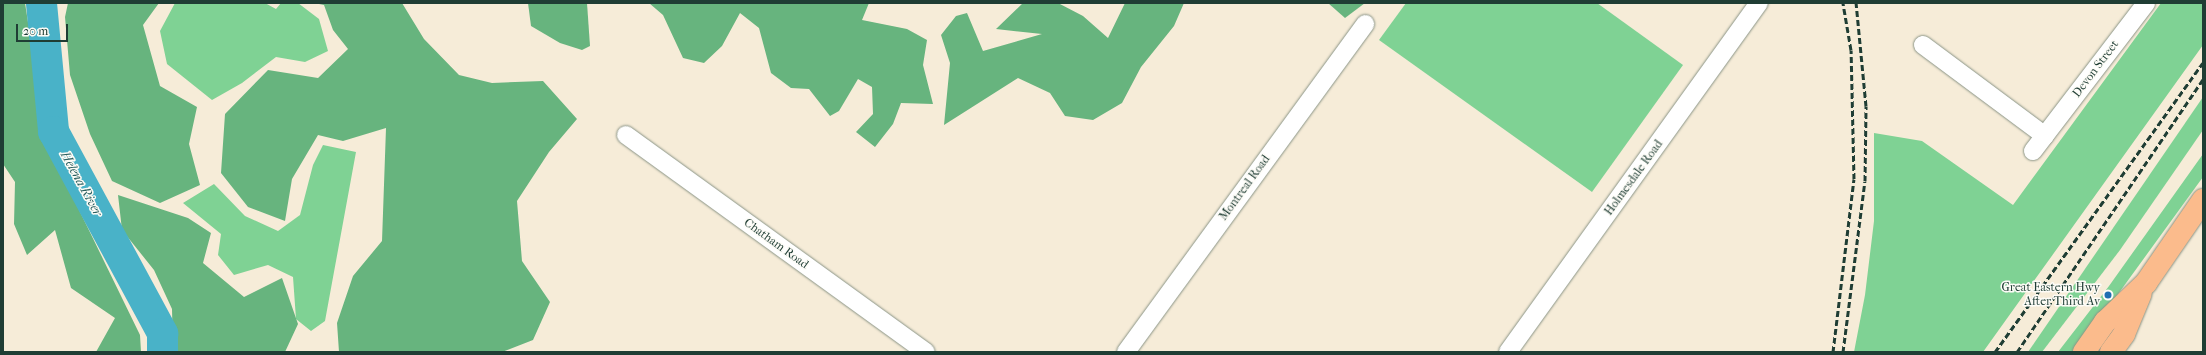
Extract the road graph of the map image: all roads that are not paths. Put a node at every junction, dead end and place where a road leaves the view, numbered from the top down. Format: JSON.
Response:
{"nodes":[{"id":1,"x":1759,"y":3,"type":"edge"},
{"id":2,"x":2146,"y":3,"type":"edge"},
{"id":3,"x":1365,"y":24,"type":"dead end"},
{"id":4,"x":1923,"y":45,"type":"dead end"},
{"id":5,"x":626,"y":135,"type":"dead end"},
{"id":6,"x":2045,"y":136,"type":"junction"},
{"id":7,"x":2034,"y":151,"type":"dead end"},
{"id":8,"x":2203,"y":200,"type":"edge"},
{"id":9,"x":2146,"y":283,"type":"junction"},
{"id":10,"x":926,"y":352,"type":"edge"},
{"id":11,"x":1126,"y":352,"type":"edge"},
{"id":12,"x":1508,"y":352,"type":"edge"},
{"id":13,"x":2084,"y":352,"type":"edge"},
{"id":14,"x":2111,"y":352,"type":"edge"}],
"edges":[{"from":1,"to":12,"type":"street","name":"Holmesdale Road"},
{"from":2,"to":6,"type":"street","name":"Devon Street"},
{"from":3,"to":11,"type":"street","name":"Montreal Road"},
{"from":4,"to":6,"type":"street"},
{"from":5,"to":10,"type":"street","name":"Chatham Road"},
{"from":6,"to":7,"type":"street","name":"Devon Street"},
{"from":8,"to":9,"type":"highway"},
{"from":9,"to":13,"type":"highway"},
{"from":9,"to":14,"type":"highway"}]}
